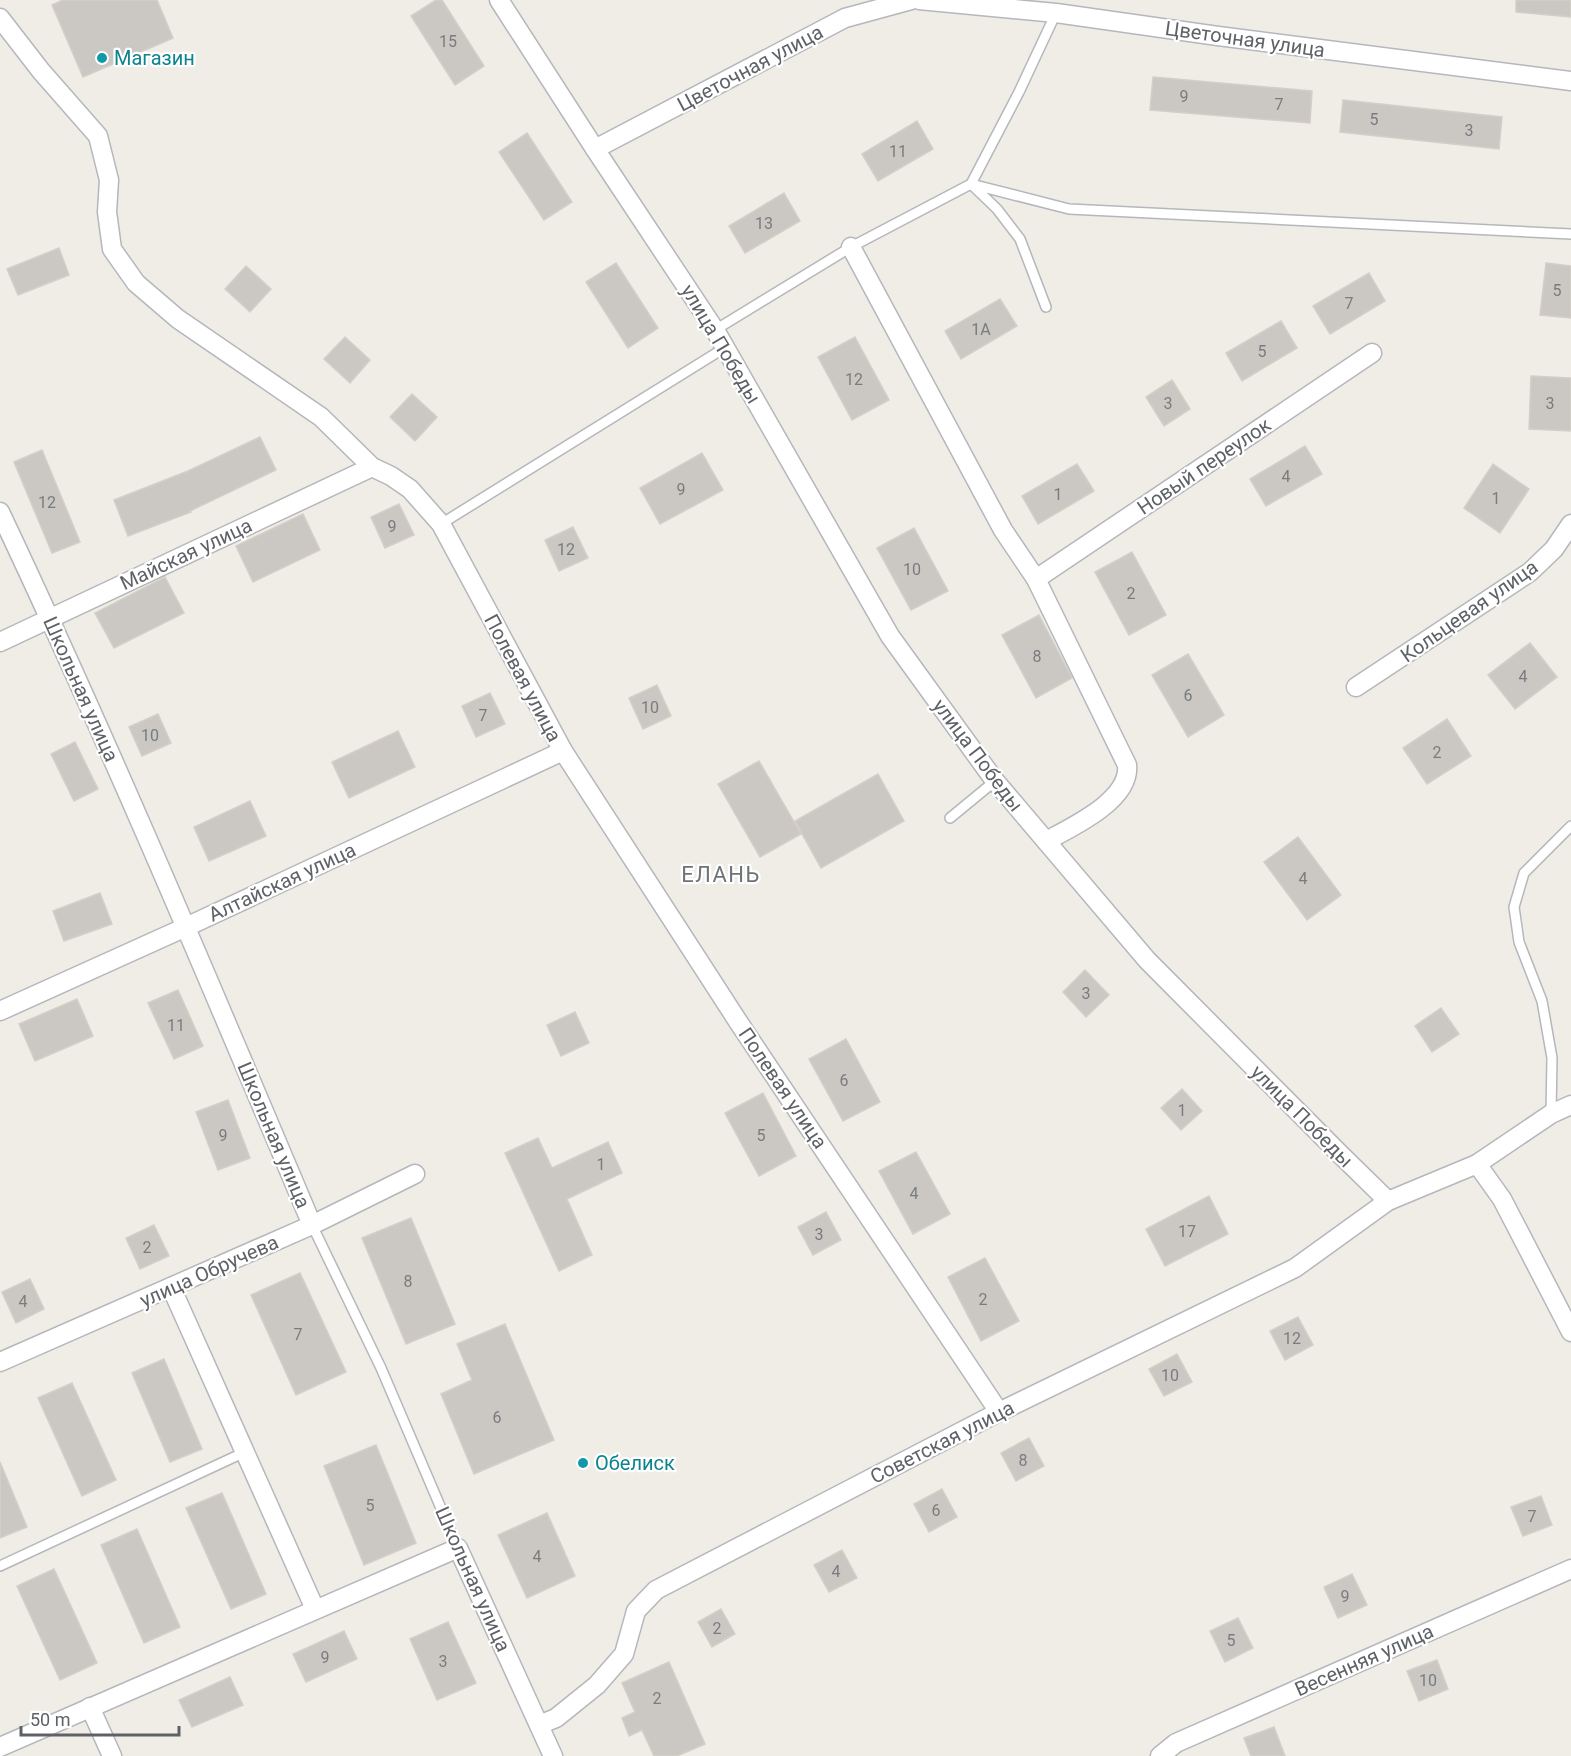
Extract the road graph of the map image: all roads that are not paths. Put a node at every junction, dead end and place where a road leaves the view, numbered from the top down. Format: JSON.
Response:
{"nodes":[{"id":1,"x":499,"y":0,"type":"edge"},
{"id":2,"x":911,"y":0,"type":"edge"},
{"id":3,"x":919,"y":0,"type":"edge"},
{"id":4,"x":1057,"y":6,"type":"edge"},
{"id":5,"x":0,"y":18,"type":"edge"},
{"id":6,"x":1571,"y":81,"type":"edge"},
{"id":7,"x":595,"y":149,"type":"junction"},
{"id":8,"x":971,"y":184,"type":"junction"},
{"id":9,"x":1571,"y":234,"type":"edge"},
{"id":10,"x":851,"y":247,"type":"junction"},
{"id":11,"x":1046,"y":307,"type":"dead end"},
{"id":12,"x":715,"y":330,"type":"junction"},
{"id":13,"x":726,"y":347,"type":"junction"},
{"id":14,"x":1372,"y":353,"type":"dead end"},
{"id":15,"x":372,"y":467,"type":"junction"},
{"id":16,"x":0,"y":512,"type":"edge"},
{"id":17,"x":441,"y":524,"type":"junction"},
{"id":18,"x":1571,"y":524,"type":"edge"},
{"id":19,"x":1036,"y":579,"type":"junction"},
{"id":20,"x":50,"y":618,"type":"junction"},
{"id":21,"x":0,"y":642,"type":"edge"},
{"id":22,"x":1356,"y":687,"type":"dead end"},
{"id":23,"x":563,"y":751,"type":"junction"},
{"id":24,"x":995,"y":781,"type":"junction"},
{"id":25,"x":950,"y":818,"type":"dead end"},
{"id":26,"x":1571,"y":826,"type":"edge"},
{"id":27,"x":1046,"y":841,"type":"junction"},
{"id":28,"x":186,"y":927,"type":"junction"},
{"id":29,"x":0,"y":1011,"type":"edge"},
{"id":30,"x":1571,"y":1105,"type":"edge"},
{"id":31,"x":1551,"y":1114,"type":"junction"},
{"id":32,"x":1477,"y":1164,"type":"junction"},
{"id":33,"x":415,"y":1174,"type":"dead end"},
{"id":34,"x":1388,"y":1201,"type":"junction"},
{"id":35,"x":312,"y":1225,"type":"junction"},
{"id":36,"x":171,"y":1287,"type":"junction"},
{"id":37,"x":1571,"y":1332,"type":"edge"},
{"id":38,"x":0,"y":1362,"type":"edge"},
{"id":39,"x":999,"y":1412,"type":"junction"},
{"id":40,"x":245,"y":1452,"type":"junction"},
{"id":41,"x":458,"y":1548,"type":"junction"},
{"id":42,"x":0,"y":1566,"type":"edge"},
{"id":43,"x":1571,"y":1569,"type":"edge"},
{"id":44,"x":315,"y":1609,"type":"junction"},
{"id":45,"x":90,"y":1707,"type":"junction"},
{"id":46,"x":539,"y":1725,"type":"junction"},
{"id":47,"x":0,"y":1747,"type":"edge"},
{"id":48,"x":112,"y":1756,"type":"edge"},
{"id":49,"x":553,"y":1756,"type":"edge"},
{"id":50,"x":1160,"y":1756,"type":"edge"}],
"edges":[{"from":1,"to":7,"type":"street","name":"улица Победы"},
{"from":2,"to":7,"type":"street","name":"Цветочная улица"},
{"from":3,"to":4,"type":"street","name":"Цветочная улица"},
{"from":4,"to":6,"type":"street","name":"Цветочная улица"},
{"from":4,"to":8,"type":"lane"},
{"from":5,"to":15,"type":"street","name":"Полевая улица"},
{"from":7,"to":12,"type":"street","name":"улица Победы"},
{"from":8,"to":9,"type":"lane"},
{"from":8,"to":10,"type":"lane"},
{"from":8,"to":11,"type":"lane"},
{"from":10,"to":12,"type":"lane"},
{"from":10,"to":19,"type":"street"},
{"from":12,"to":13,"type":"street","name":"улица Победы"},
{"from":13,"to":17,"type":"lane"},
{"from":13,"to":24,"type":"street","name":"улица Победы"},
{"from":14,"to":19,"type":"street","name":"Новый переулок"},
{"from":15,"to":17,"type":"street","name":"Полевая улица"},
{"from":15,"to":20,"type":"street","name":"Майская улица"},
{"from":16,"to":20,"type":"street","name":"Школьная улица"},
{"from":17,"to":23,"type":"street","name":"Полевая улица"},
{"from":18,"to":22,"type":"street","name":"Кольцевая улица"},
{"from":19,"to":27,"type":"street"},
{"from":20,"to":21,"type":"street","name":"Майская улица"},
{"from":20,"to":28,"type":"street","name":"Школьная улица"},
{"from":23,"to":28,"type":"street","name":"Алтайская улица"},
{"from":23,"to":39,"type":"street","name":"Полевая улица"},
{"from":24,"to":25,"type":"lane"},
{"from":24,"to":27,"type":"street","name":"улица Победы"},
{"from":26,"to":31,"type":"lane"},
{"from":27,"to":34,"type":"street","name":"улица Победы"},
{"from":28,"to":29,"type":"street","name":"Алтайская улица"},
{"from":28,"to":35,"type":"street","name":"Школьная улица"},
{"from":30,"to":31,"type":"street"},
{"from":31,"to":32,"type":"street"},
{"from":32,"to":34,"type":"street"},
{"from":32,"to":37,"type":"street"},
{"from":33,"to":35,"type":"street","name":"улица Обручева"},
{"from":34,"to":39,"type":"street","name":"Советская улица"},
{"from":35,"to":36,"type":"street","name":"улица Обручева"},
{"from":35,"to":41,"type":"lane","name":"Школьная улица"},
{"from":36,"to":38,"type":"street","name":"улица Обручева"},
{"from":36,"to":40,"type":"street"},
{"from":39,"to":46,"type":"street","name":"Советская улица"},
{"from":40,"to":42,"type":"lane"},
{"from":40,"to":44,"type":"street"},
{"from":41,"to":44,"type":"street"},
{"from":41,"to":46,"type":"street","name":"Школьная улица"},
{"from":43,"to":50,"type":"street","name":"Весенняя улица"},
{"from":44,"to":45,"type":"street"},
{"from":45,"to":47,"type":"street"},
{"from":45,"to":48,"type":"street"},
{"from":46,"to":49,"type":"street","name":"Школьная улица"}]}
